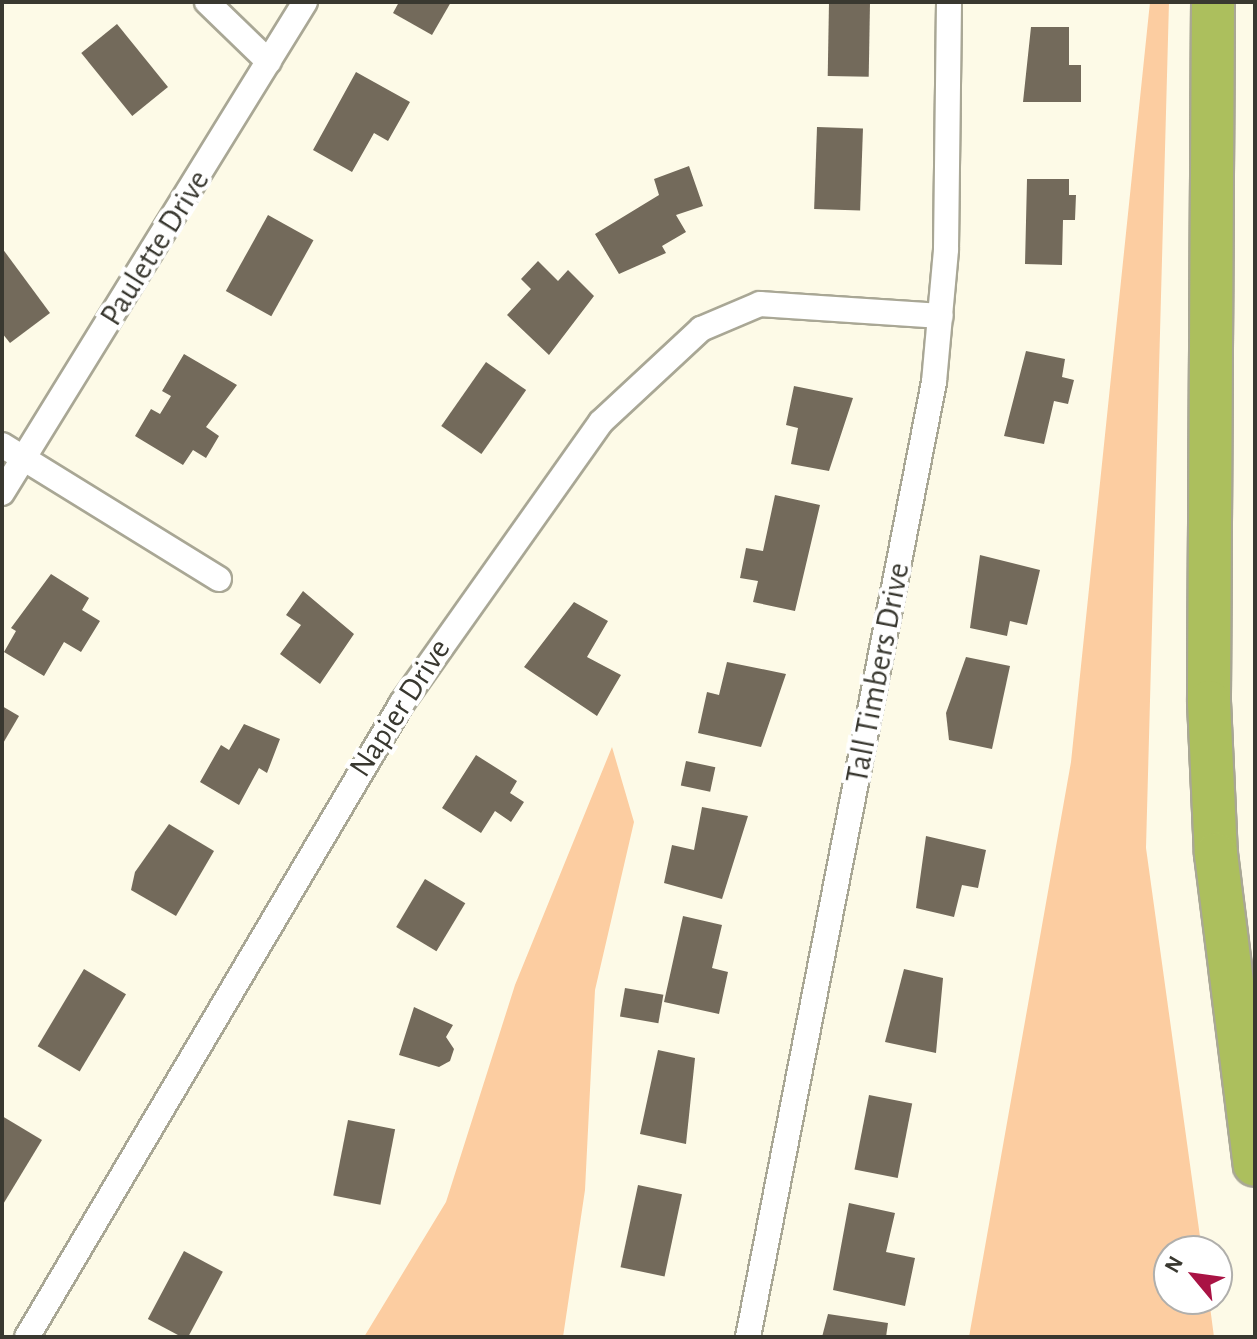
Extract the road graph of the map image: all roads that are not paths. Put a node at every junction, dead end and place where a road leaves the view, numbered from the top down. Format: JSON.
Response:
{"nodes":[{"id":1,"x":207,"y":2,"type":"edge"},
{"id":2,"x":305,"y":2,"type":"edge"},
{"id":3,"x":949,"y":2,"type":"edge"},
{"id":4,"x":1213,"y":2,"type":"edge"},
{"id":5,"x":269,"y":62,"type":"junction"},
{"id":6,"x":941,"y":316,"type":"junction"},
{"id":7,"x":2,"y":445,"type":"edge"},
{"id":8,"x":20,"y":462,"type":"junction"},
{"id":9,"x":2,"y":493,"type":"edge"},
{"id":10,"x":219,"y":579,"type":"dead end"},
{"id":11,"x":1255,"y":1165,"type":"edge"},
{"id":12,"x":27,"y":1337,"type":"edge"},
{"id":13,"x":748,"y":1337,"type":"edge"}],
"edges":[{"from":1,"to":5,"type":"street"},
{"from":2,"to":5,"type":"street","name":"Paulette Drive"},
{"from":3,"to":6,"type":"street","name":"Tall Timbers Drive"},
{"from":4,"to":11,"type":"highway"},
{"from":5,"to":8,"type":"street","name":"Paulette Drive"},
{"from":6,"to":12,"type":"street","name":"Napier Drive"},
{"from":6,"to":13,"type":"street","name":"Tall Timbers Drive"},
{"from":7,"to":8,"type":"street"},
{"from":8,"to":9,"type":"street","name":"Paulette Drive"},
{"from":8,"to":10,"type":"street"}]}
